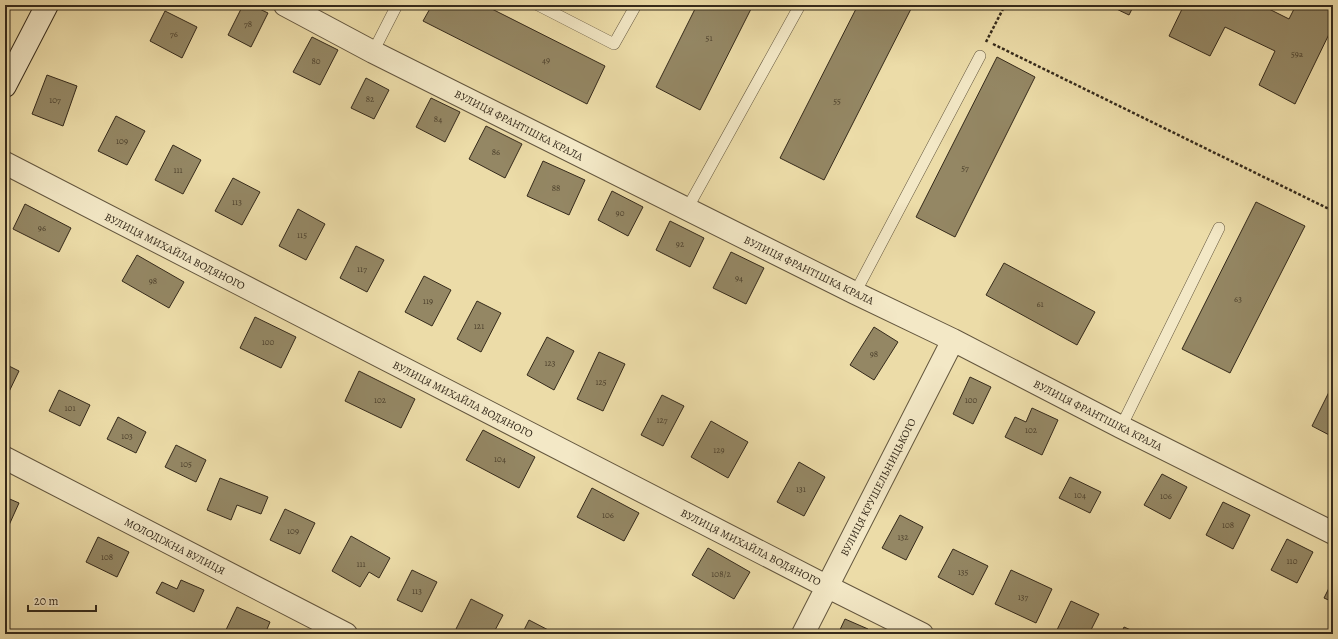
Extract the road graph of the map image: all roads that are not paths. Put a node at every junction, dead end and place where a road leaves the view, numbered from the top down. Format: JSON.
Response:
{"nodes":[{"id":1,"x":47,"y":5,"type":"edge"},
{"id":2,"x":285,"y":5,"type":"edge"},
{"id":3,"x":397,"y":5,"type":"edge"},
{"id":4,"x":538,"y":5,"type":"edge"},
{"id":5,"x":636,"y":5,"type":"edge"},
{"id":6,"x":800,"y":5,"type":"edge"},
{"id":7,"x":373,"y":52,"type":"junction"},
{"id":8,"x":980,"y":56,"type":"road end"},
{"id":9,"x":5,"y":86,"type":"edge"},
{"id":10,"x":5,"y":163,"type":"edge"},
{"id":11,"x":687,"y":209,"type":"junction"},
{"id":12,"x":1219,"y":228,"type":"dead end"},
{"id":13,"x":855,"y":293,"type":"junction"},
{"id":14,"x":953,"y":340,"type":"junction"},
{"id":15,"x":1121,"y":427,"type":"junction"},
{"id":16,"x":5,"y":458,"type":"edge"},
{"id":17,"x":1333,"y":533,"type":"edge"},
{"id":18,"x":828,"y":587,"type":"junction"},
{"id":19,"x":346,"y":634,"type":"edge"},
{"id":20,"x":803,"y":634,"type":"edge"},
{"id":21,"x":922,"y":634,"type":"edge"}],
"edges":[{"from":1,"to":9,"type":"street"},
{"from":2,"to":7,"type":"street","name":"ВУЛИЦЯ ФРАНТІШКА КРАЛА"},
{"from":3,"to":7,"type":"lane"},
{"from":4,"to":5,"type":"lane"},
{"from":6,"to":11,"type":"lane"},
{"from":7,"to":11,"type":"street","name":"ВУЛИЦЯ ФРАНТІШКА КРАЛА"},
{"from":8,"to":13,"type":"lane"},
{"from":10,"to":18,"type":"street","name":"ВУЛИЦЯ МИХАЙЛА ВОДЯНОГО"},
{"from":11,"to":13,"type":"street","name":"ВУЛИЦЯ ФРАНТІШКА КРАЛА"},
{"from":12,"to":15,"type":"lane"},
{"from":13,"to":14,"type":"street","name":"ВУЛИЦЯ ФРАНТІШКА КРАЛА"},
{"from":14,"to":15,"type":"street","name":"ВУЛИЦЯ ФРАНТІШКА КРАЛА"},
{"from":14,"to":18,"type":"street","name":"ВУЛИЦЯ КРУШЕЛЬНИЦЬКОГО"},
{"from":15,"to":17,"type":"street","name":"ВУЛИЦЯ ФРАНТІШКА КРАЛА"},
{"from":16,"to":19,"type":"street","name":"МОЛОДІЖНА ВУЛИЦЯ"},
{"from":18,"to":20,"type":"street","name":"ВУЛИЦЯ КРУШЕЛЬНИЦЬКОГО"},
{"from":18,"to":21,"type":"street","name":"ВУЛИЦЯ МИХАЙЛА ВОДЯНОГО"}]}
